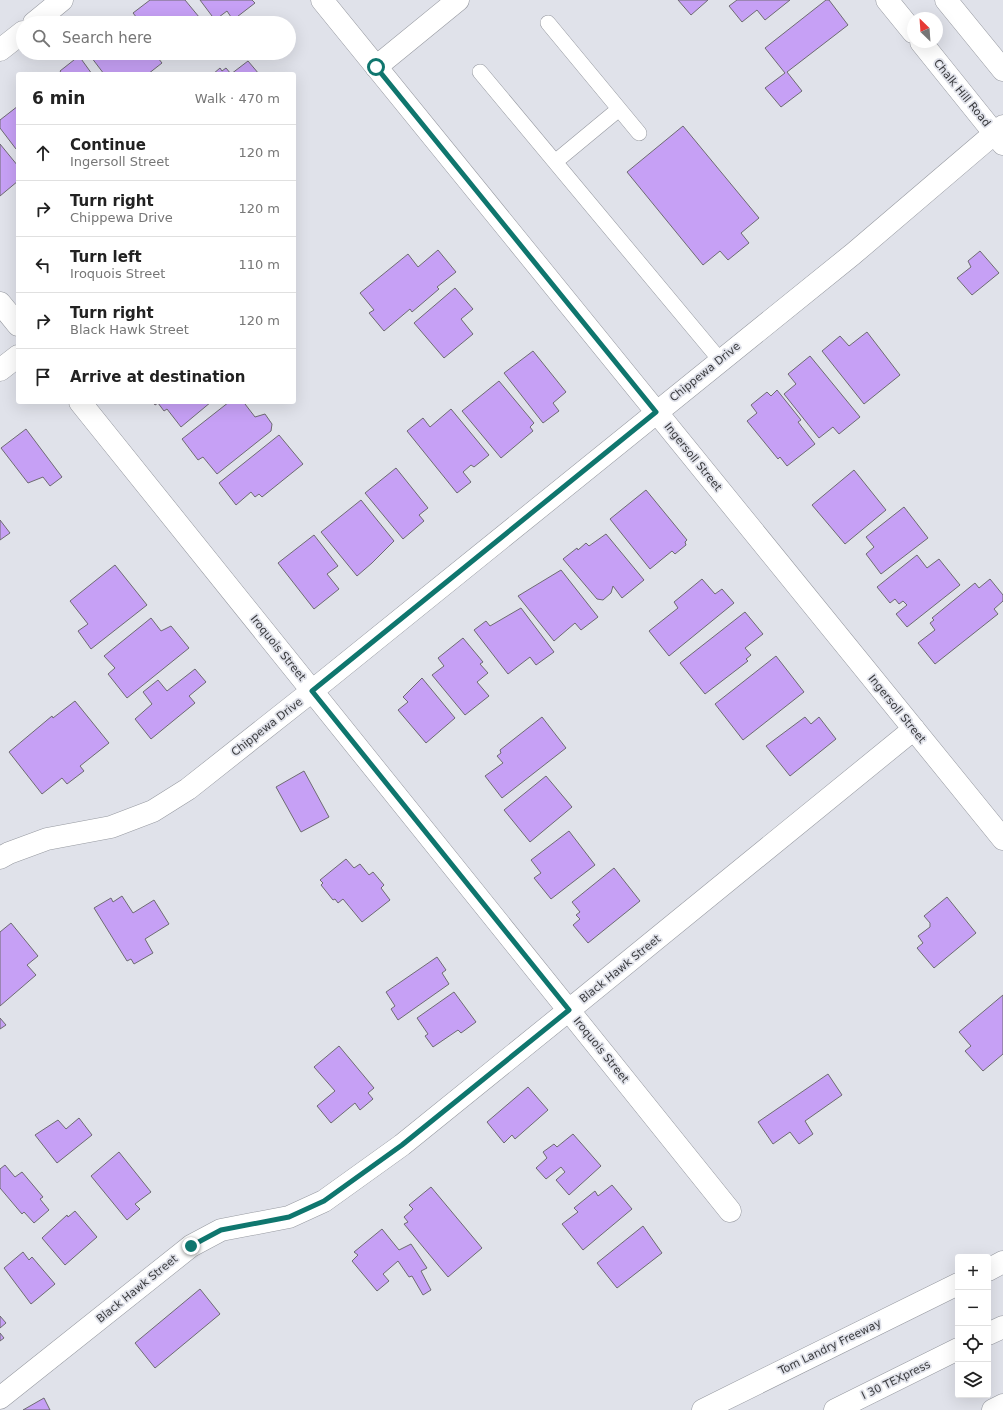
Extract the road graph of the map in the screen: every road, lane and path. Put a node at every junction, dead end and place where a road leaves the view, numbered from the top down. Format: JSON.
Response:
{"nodes":[{"id":1,"x":62,"y":0,"type":"edge"},
{"id":2,"x":322,"y":0,"type":"edge"},
{"id":3,"x":458,"y":0,"type":"edge"},
{"id":4,"x":887,"y":0,"type":"edge"},
{"id":5,"x":946,"y":0,"type":"edge"},
{"id":6,"x":43,"y":16,"type":"edge"},
{"id":7,"x":548,"y":23,"type":"dead end"},
{"id":8,"x":907,"y":25,"type":"edge"},
{"id":9,"x":16,"y":37,"type":"edge"},
{"id":10,"x":926,"y":48,"type":"edge"},
{"id":11,"x":0,"y":50,"type":"edge"},
{"id":12,"x":376,"y":67,"type":"junction"},
{"id":13,"x":1003,"y":70,"type":"edge"},
{"id":14,"x":480,"y":72,"type":"dead end"},
{"id":15,"x":619,"y":109,"type":"junction"},
{"id":16,"x":639,"y":133,"type":"dead end"},
{"id":17,"x":1000,"y":134,"type":"edge"},
{"id":18,"x":555,"y":162,"type":"junction"},
{"id":19,"x":0,"y":303,"type":"edge"},
{"id":20,"x":16,"y":323,"type":"edge"},
{"id":21,"x":16,"y":358,"type":"edge"},
{"id":22,"x":720,"y":360,"type":"junction"},
{"id":23,"x":0,"y":370,"type":"edge"},
{"id":24,"x":82,"y":404,"type":"edge"},
{"id":25,"x":656,"y":412,"type":"junction"},
{"id":26,"x":312,"y":691,"type":"junction"},
{"id":27,"x":914,"y":729,"type":"junction"},
{"id":28,"x":1003,"y":840,"type":"edge"},
{"id":29,"x":0,"y":858,"type":"edge"},
{"id":30,"x":569,"y":1010,"type":"junction"},
{"id":31,"x":730,"y":1211,"type":"dead end"},
{"id":32,"x":1003,"y":1262,"type":"edge"},
{"id":33,"x":991,"y":1268,"type":"edge"},
{"id":34,"x":955,"y":1285,"type":"edge"},
{"id":35,"x":1003,"y":1327,"type":"edge"},
{"id":36,"x":991,"y":1333,"type":"edge"},
{"id":37,"x":955,"y":1350,"type":"edge"},
{"id":38,"x":0,"y":1398,"type":"edge"},
{"id":39,"x":1003,"y":1405,"type":"edge"},
{"id":40,"x":703,"y":1410,"type":"edge"},
{"id":41,"x":835,"y":1410,"type":"edge"},
{"id":42,"x":993,"y":1410,"type":"edge"}],
"edges":[{"from":1,"to":6,"type":"main road"},
{"from":2,"to":12,"type":"main road","name":"Ingersoll Street"},
{"from":3,"to":12,"type":"main road"},
{"from":4,"to":8,"type":"main road"},
{"from":5,"to":13,"type":"main road"},
{"from":7,"to":15,"type":"lane"},
{"from":9,"to":11,"type":"main road"},
{"from":10,"to":17,"type":"main road","name":"Chalk Hill Road"},
{"from":12,"to":25,"type":"main road","name":"Ingersoll Street"},
{"from":14,"to":18,"type":"lane"},
{"from":15,"to":16,"type":"lane"},
{"from":15,"to":18,"type":"lane"},
{"from":17,"to":22,"type":"main road","name":"Chippewa Drive"},
{"from":18,"to":22,"type":"lane"},
{"from":19,"to":20,"type":"main road"},
{"from":21,"to":23,"type":"main road"},
{"from":22,"to":25,"type":"main road","name":"Chippewa Drive"},
{"from":24,"to":26,"type":"main road","name":"Iroquois Street"},
{"from":25,"to":26,"type":"main road","name":"Chippewa Drive"},
{"from":25,"to":27,"type":"main road","name":"Ingersoll Street"},
{"from":26,"to":29,"type":"main road","name":"Chippewa Drive"},
{"from":26,"to":30,"type":"main road","name":"Iroquois Street"},
{"from":27,"to":28,"type":"main road","name":"Ingersoll Street"},
{"from":27,"to":30,"type":"main road","name":"Black Hawk Street"},
{"from":30,"to":31,"type":"main road","name":"Iroquois Street"},
{"from":30,"to":38,"type":"main road","name":"Black Hawk Street"},
{"from":32,"to":33,"type":"main road"},
{"from":34,"to":40,"type":"main road","name":"Tom Landry Freeway"},
{"from":35,"to":36,"type":"main road"},
{"from":37,"to":41,"type":"main road","name":"I 30 TEXpress"},
{"from":39,"to":42,"type":"main road"}]}
